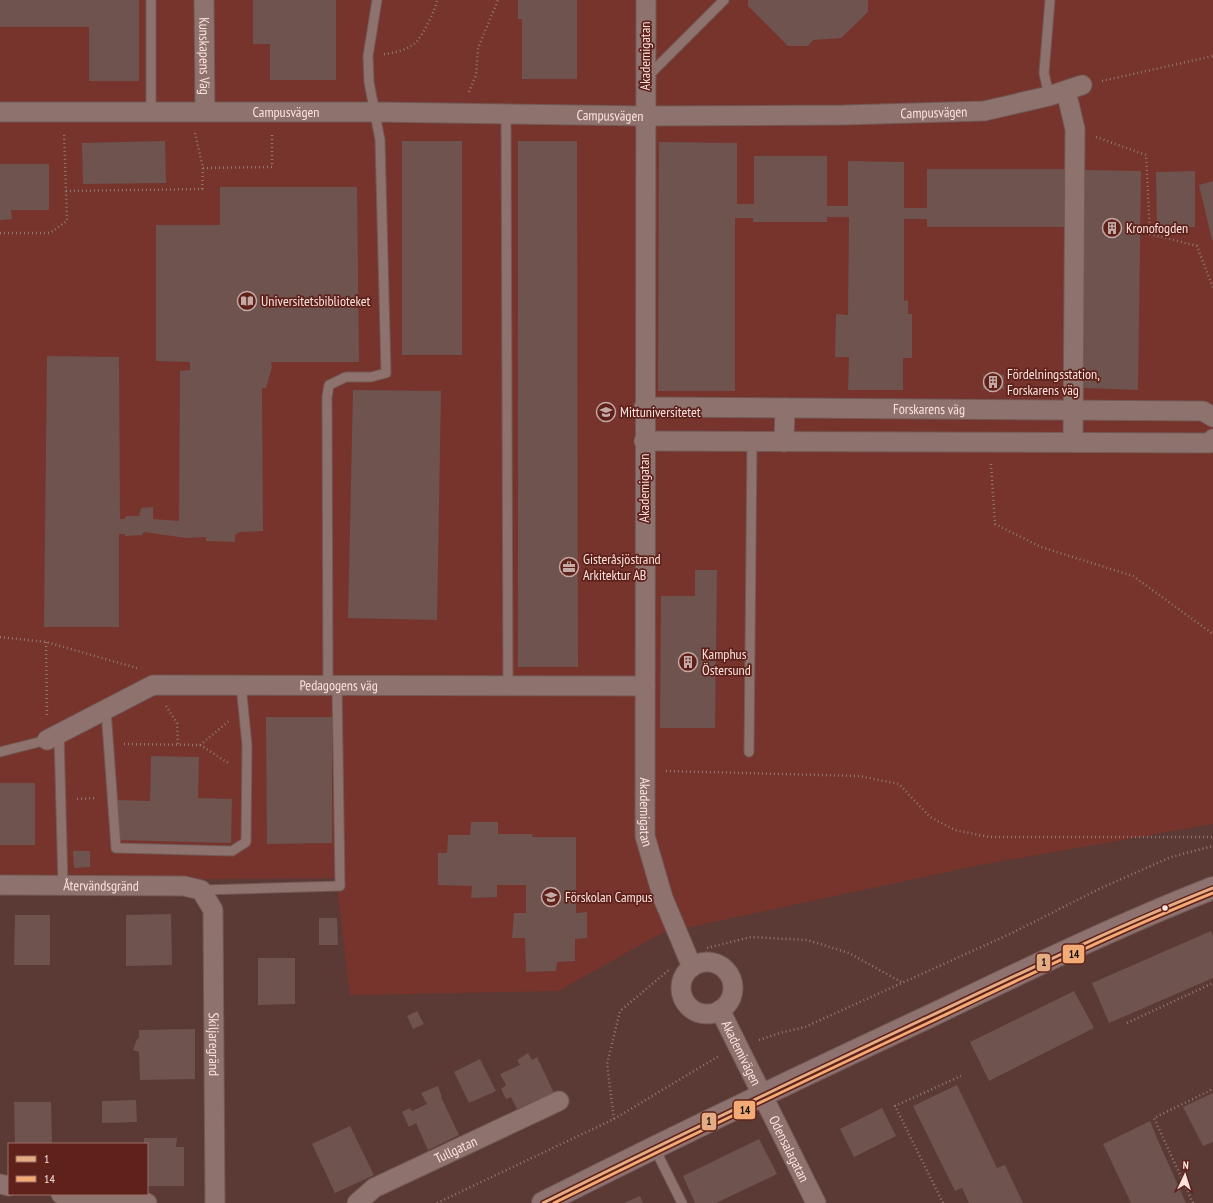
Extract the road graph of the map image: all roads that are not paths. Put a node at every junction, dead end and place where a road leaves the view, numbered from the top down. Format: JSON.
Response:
{"nodes":[{"id":1,"x":150,"y":0,"type":"edge"},
{"id":2,"x":204,"y":0,"type":"edge"},
{"id":3,"x":377,"y":0,"type":"edge"},
{"id":4,"x":646,"y":0,"type":"edge"},
{"id":5,"x":724,"y":0,"type":"edge"},
{"id":6,"x":1050,"y":0,"type":"edge"},
{"id":7,"x":645,"y":78,"type":"junction"},
{"id":8,"x":1065,"y":91,"type":"junction"},
{"id":9,"x":151,"y":111,"type":"junction"},
{"id":10,"x":198,"y":111,"type":"junction"},
{"id":11,"x":0,"y":112,"type":"edge"},
{"id":12,"x":374,"y":112,"type":"junction"},
{"id":13,"x":506,"y":114,"type":"junction"},
{"id":14,"x":645,"y":116,"type":"junction"},
{"id":15,"x":644,"y":408,"type":"junction"},
{"id":16,"x":785,"y":408,"type":"junction"},
{"id":17,"x":1073,"y":409,"type":"junction"},
{"id":18,"x":1213,"y":417,"type":"edge"},
{"id":19,"x":1213,"y":439,"type":"edge"},
{"id":20,"x":644,"y":441,"type":"junction"},
{"id":21,"x":752,"y":442,"type":"junction"},
{"id":22,"x":784,"y":442,"type":"junction"},
{"id":23,"x":1073,"y":442,"type":"junction"},
{"id":24,"x":241,"y":685,"type":"junction"},
{"id":25,"x":333,"y":685,"type":"junction"},
{"id":26,"x":508,"y":686,"type":"junction"},
{"id":27,"x":644,"y":686,"type":"junction"},
{"id":28,"x":106,"y":710,"type":"junction"},
{"id":29,"x":53,"y":737,"type":"junction"},
{"id":30,"x":0,"y":752,"type":"edge"},
{"id":31,"x":749,"y":752,"type":"dead end"},
{"id":32,"x":0,"y":885,"type":"edge"},
{"id":33,"x":63,"y":885,"type":"junction"},
{"id":34,"x":1213,"y":888,"type":"edge"},
{"id":35,"x":202,"y":890,"type":"junction"},
{"id":36,"x":689,"y":961,"type":"junction"},
{"id":37,"x":720,"y":1010,"type":"junction"},
{"id":38,"x":762,"y":1095,"type":"junction"},
{"id":39,"x":559,"y":1101,"type":"dead end"},
{"id":40,"x":654,"y":1147,"type":"junction"},
{"id":41,"x":67,"y":1195,"type":"edge"},
{"id":42,"x":147,"y":1203,"type":"edge"},
{"id":43,"x":215,"y":1203,"type":"edge"},
{"id":44,"x":357,"y":1203,"type":"edge"},
{"id":45,"x":543,"y":1203,"type":"edge"},
{"id":46,"x":682,"y":1203,"type":"edge"},
{"id":47,"x":816,"y":1203,"type":"edge"}],
"edges":[{"from":1,"to":9,"type":"lane"},
{"from":2,"to":10,"type":"street","name":"Kunskapens Väg"},
{"from":3,"to":12,"type":"lane"},
{"from":4,"to":7,"type":"street","name":"Akademigatan"},
{"from":5,"to":7,"type":"lane"},
{"from":6,"to":8,"type":"lane"},
{"from":7,"to":14,"type":"street","name":"Akademigatan"},
{"from":8,"to":14,"type":"street","name":"Campusvägen"},
{"from":8,"to":17,"type":"street"},
{"from":9,"to":10,"type":"street","name":"Campusvägen"},
{"from":9,"to":11,"type":"street","name":"Campusvägen"},
{"from":10,"to":12,"type":"street","name":"Campusvägen"},
{"from":12,"to":13,"type":"street","name":"Campusvägen"},
{"from":12,"to":25,"type":"lane"},
{"from":13,"to":14,"type":"street","name":"Campusvägen"},
{"from":13,"to":26,"type":"lane"},
{"from":14,"to":15,"type":"street","name":"Akademigatan"},
{"from":15,"to":16,"type":"street","name":"Forskarens väg"},
{"from":15,"to":20,"type":"street","name":"Akademigatan"},
{"from":16,"to":17,"type":"street","name":"Forskarens väg"},
{"from":16,"to":22,"type":"street"},
{"from":17,"to":18,"type":"street","name":"Forskarens väg"},
{"from":17,"to":23,"type":"street"},
{"from":19,"to":23,"type":"street"},
{"from":20,"to":21,"type":"street"},
{"from":20,"to":27,"type":"street","name":"Akademigatan"},
{"from":21,"to":22,"type":"street"},
{"from":21,"to":31,"type":"lane"},
{"from":22,"to":23,"type":"street"},
{"from":24,"to":25,"type":"street","name":"Pedagogens väg"},
{"from":24,"to":28,"type":"street","name":"Pedagogens väg"},
{"from":24,"to":28,"type":"lane"},
{"from":25,"to":26,"type":"street","name":"Pedagogens väg"},
{"from":25,"to":35,"type":"lane"},
{"from":26,"to":27,"type":"street","name":"Pedagogens väg"},
{"from":27,"to":36,"type":"street","name":"Akademigatan"},
{"from":28,"to":29,"type":"street","name":"Pedagogens väg"},
{"from":29,"to":30,"type":"lane"},
{"from":29,"to":33,"type":"lane"},
{"from":32,"to":33,"type":"street","name":"Återvändsgränd"},
{"from":33,"to":35,"type":"street","name":"Återvändsgränd"},
{"from":34,"to":38,"type":"main road"},
{"from":35,"to":43,"type":"street","name":"Skiljaregränd"},
{"from":36,"to":37,"type":"street","name":"Akademivägen"},
{"from":36,"to":37,"type":"street","name":"Akademivägen"},
{"from":37,"to":38,"type":"street","name":"Akademivägen"},
{"from":38,"to":40,"type":"main road"},
{"from":38,"to":47,"type":"street","name":"Odensalagatan"},
{"from":39,"to":44,"type":"street","name":"Tullgatan"},
{"from":40,"to":45,"type":"main road"},
{"from":40,"to":46,"type":"lane"},
{"from":41,"to":42,"type":"street"}]}
